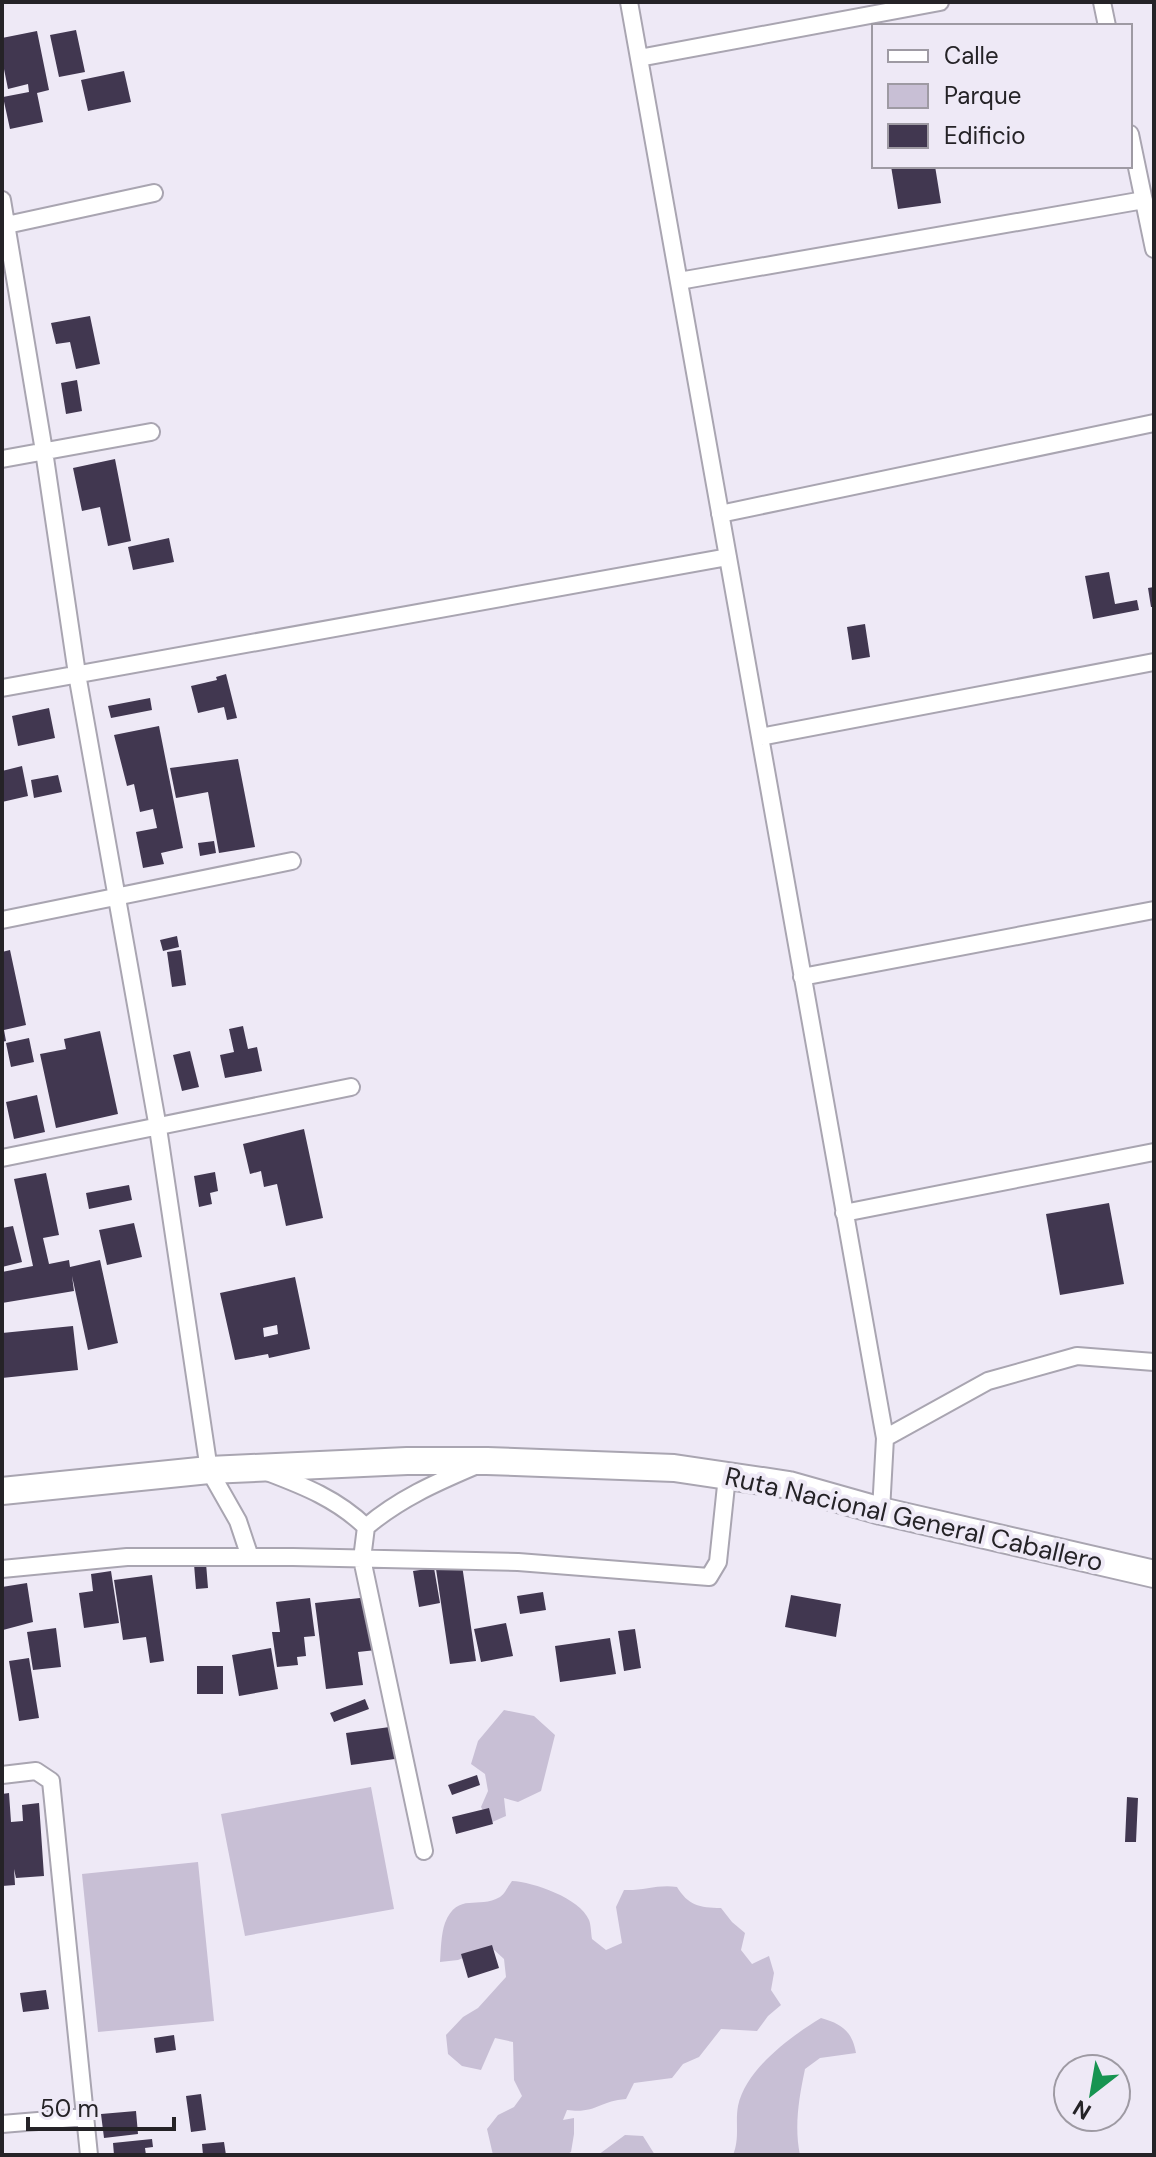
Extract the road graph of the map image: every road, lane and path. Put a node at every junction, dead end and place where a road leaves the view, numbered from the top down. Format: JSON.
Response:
{"nodes":[{"id":1,"x":629,"y":2,"type":"edge"},
{"id":2,"x":940,"y":2,"type":"edge"},
{"id":3,"x":1102,"y":2,"type":"edge"},
{"id":4,"x":1107,"y":24,"type":"edge"},
{"id":5,"x":639,"y":58,"type":"junction"},
{"id":6,"x":1132,"y":143,"type":"edge"},
{"id":7,"x":154,"y":193,"type":"dead end"},
{"id":8,"x":2,"y":200,"type":"edge"},
{"id":9,"x":1144,"y":200,"type":"junction"},
{"id":10,"x":4,"y":225,"type":"edge"},
{"id":11,"x":1154,"y":249,"type":"edge"},
{"id":12,"x":679,"y":281,"type":"junction"},
{"id":13,"x":1154,"y":423,"type":"edge"},
{"id":14,"x":151,"y":432,"type":"dead end"},
{"id":15,"x":44,"y":451,"type":"junction"},
{"id":16,"x":2,"y":459,"type":"edge"},
{"id":17,"x":720,"y":514,"type":"junction"},
{"id":18,"x":728,"y":557,"type":"junction"},
{"id":19,"x":1154,"y":662,"type":"edge"},
{"id":20,"x":77,"y":674,"type":"junction"},
{"id":21,"x":2,"y":688,"type":"edge"},
{"id":22,"x":760,"y":737,"type":"junction"},
{"id":23,"x":292,"y":861,"type":"dead end"},
{"id":24,"x":116,"y":896,"type":"junction"},
{"id":25,"x":1154,"y":910,"type":"edge"},
{"id":26,"x":2,"y":920,"type":"edge"},
{"id":27,"x":802,"y":977,"type":"junction"},
{"id":28,"x":351,"y":1087,"type":"dead end"},
{"id":29,"x":158,"y":1128,"type":"junction"},
{"id":30,"x":1154,"y":1152,"type":"edge"},
{"id":31,"x":2,"y":1158,"type":"edge"},
{"id":32,"x":844,"y":1213,"type":"junction"},
{"id":33,"x":1154,"y":1362,"type":"edge"},
{"id":34,"x":885,"y":1438,"type":"junction"},
{"id":35,"x":487,"y":1461,"type":"junction"},
{"id":36,"x":255,"y":1468,"type":"junction"},
{"id":37,"x":209,"y":1470,"type":"junction"},
{"id":38,"x":727,"y":1476,"type":"junction"},
{"id":39,"x":2,"y":1491,"type":"edge"},
{"id":40,"x":881,"y":1511,"type":"junction"},
{"id":41,"x":366,"y":1527,"type":"junction"},
{"id":42,"x":250,"y":1557,"type":"junction"},
{"id":43,"x":362,"y":1559,"type":"junction"},
{"id":44,"x":2,"y":1569,"type":"edge"},
{"id":45,"x":1154,"y":1574,"type":"edge"},
{"id":46,"x":2,"y":1775,"type":"edge"},
{"id":47,"x":424,"y":1851,"type":"dead end"},
{"id":48,"x":86,"y":2117,"type":"junction"},
{"id":49,"x":2,"y":2124,"type":"edge"},
{"id":50,"x":89,"y":2155,"type":"edge"}],
"edges":[{"from":1,"to":5,"type":"street"},
{"from":2,"to":5,"type":"street"},
{"from":3,"to":4,"type":"street"},
{"from":5,"to":12,"type":"street"},
{"from":6,"to":9,"type":"street"},
{"from":7,"to":10,"type":"street"},
{"from":8,"to":10,"type":"street"},
{"from":9,"to":11,"type":"street"},
{"from":9,"to":12,"type":"street"},
{"from":10,"to":15,"type":"street"},
{"from":12,"to":17,"type":"street"},
{"from":13,"to":17,"type":"street"},
{"from":14,"to":15,"type":"street"},
{"from":15,"to":16,"type":"street"},
{"from":15,"to":20,"type":"street"},
{"from":17,"to":18,"type":"street"},
{"from":18,"to":20,"type":"street"},
{"from":18,"to":22,"type":"street"},
{"from":19,"to":22,"type":"street"},
{"from":20,"to":21,"type":"street"},
{"from":20,"to":24,"type":"street"},
{"from":22,"to":27,"type":"street"},
{"from":23,"to":24,"type":"street"},
{"from":24,"to":26,"type":"street"},
{"from":24,"to":29,"type":"street"},
{"from":25,"to":27,"type":"street"},
{"from":27,"to":32,"type":"street"},
{"from":28,"to":29,"type":"street"},
{"from":29,"to":31,"type":"street"},
{"from":29,"to":37,"type":"street"},
{"from":30,"to":32,"type":"street"},
{"from":32,"to":34,"type":"street"},
{"from":33,"to":34,"type":"street"},
{"from":34,"to":40,"type":"street"},
{"from":35,"to":36,"type":"highway","name":"Ruta Nacional General Caballero"},
{"from":35,"to":38,"type":"highway","name":"Ruta Nacional General Caballero"},
{"from":35,"to":41,"type":"street"},
{"from":36,"to":37,"type":"highway","name":"Ruta Nacional General Caballero"},
{"from":36,"to":41,"type":"street"},
{"from":37,"to":39,"type":"highway","name":"Ruta Nacional General Caballero"},
{"from":37,"to":42,"type":"street"},
{"from":38,"to":40,"type":"highway","name":"Ruta Nacional General Caballero"},
{"from":38,"to":43,"type":"street"},
{"from":40,"to":45,"type":"highway","name":"Ruta Nacional General Caballero"},
{"from":41,"to":43,"type":"street"},
{"from":42,"to":43,"type":"street"},
{"from":42,"to":44,"type":"street"},
{"from":43,"to":47,"type":"street"},
{"from":46,"to":48,"type":"street"},
{"from":48,"to":49,"type":"street"},
{"from":48,"to":50,"type":"street"}]}
